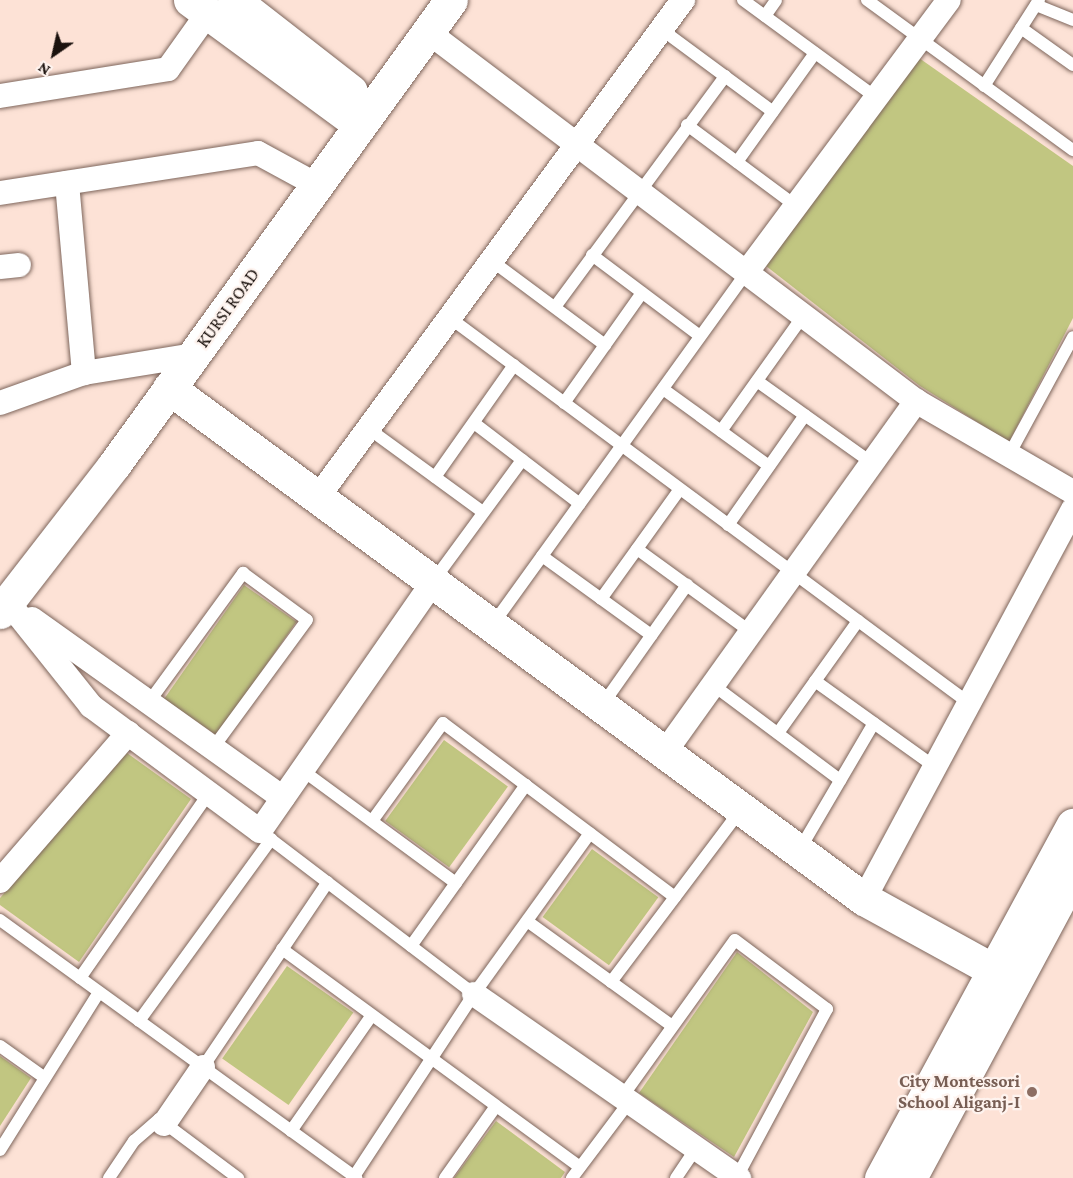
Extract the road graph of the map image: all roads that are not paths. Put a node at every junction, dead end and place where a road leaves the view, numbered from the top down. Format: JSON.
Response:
{"nodes":[{"id":1,"x":451,"y":0,"type":"edge"},
{"id":2,"x":683,"y":0,"type":"edge"},
{"id":3,"x":743,"y":0,"type":"edge"},
{"id":4,"x":776,"y":0,"type":"edge"},
{"id":5,"x":867,"y":0,"type":"edge"},
{"id":6,"x":949,"y":0,"type":"edge"},
{"id":7,"x":1038,"y":2,"type":"edge"},
{"id":8,"x":211,"y":4,"type":"edge"},
{"id":9,"x":765,"y":16,"type":"junction"},
{"id":10,"x":1073,"y":20,"type":"edge"},
{"id":11,"x":1022,"y":28,"type":"junction"},
{"id":12,"x":662,"y":29,"type":"junction"},
{"id":13,"x":428,"y":32,"type":"junction"},
{"id":14,"x":921,"y":39,"type":"junction"},
{"id":15,"x":816,"y":53,"type":"junction"},
{"id":16,"x":1073,"y":66,"type":"edge"},
{"id":17,"x":725,"y":76,"type":"junction"},
{"id":18,"x":984,"y":86,"type":"junction"},
{"id":19,"x":0,"y":96,"type":"edge"},
{"id":20,"x":877,"y":98,"type":"junction"},
{"id":21,"x":773,"y":112,"type":"junction"},
{"id":22,"x":366,"y":117,"type":"junction"},
{"id":23,"x":687,"y":125,"type":"junction"},
{"id":24,"x":577,"y":145,"type":"junction"},
{"id":25,"x":1073,"y":150,"type":"edge"},
{"id":26,"x":737,"y":162,"type":"junction"},
{"id":27,"x":67,"y":183,"type":"junction"},
{"id":28,"x":317,"y":185,"type":"junction"},
{"id":29,"x":638,"y":190,"type":"junction"},
{"id":30,"x":1,"y":191,"type":"edge"},
{"id":31,"x":796,"y":207,"type":"junction"},
{"id":32,"x":592,"y":255,"type":"junction"},
{"id":33,"x":492,"y":261,"type":"junction"},
{"id":34,"x":747,"y":273,"type":"junction"},
{"id":35,"x":642,"y":293,"type":"junction"},
{"id":36,"x":555,"y":307,"type":"junction"},
{"id":37,"x":803,"y":316,"type":"junction"},
{"id":38,"x":450,"y":318,"type":"junction"},
{"id":39,"x":700,"y":336,"type":"junction"},
{"id":40,"x":1073,"y":337,"type":"edge"},
{"id":41,"x":605,"y":345,"type":"junction"},
{"id":42,"x":194,"y":355,"type":"junction"},
{"id":43,"x":514,"y":365,"type":"junction"},
{"id":44,"x":84,"y":373,"type":"junction"},
{"id":45,"x":757,"y":381,"type":"junction"},
{"id":46,"x":170,"y":388,"type":"junction"},
{"id":47,"x":663,"y":388,"type":"junction"},
{"id":48,"x":916,"y":401,"type":"junction"},
{"id":49,"x":0,"y":403,"type":"edge"},
{"id":50,"x":564,"y":403,"type":"junction"},
{"id":51,"x":805,"y":415,"type":"junction"},
{"id":52,"x":474,"y":423,"type":"junction"},
{"id":53,"x":369,"y":429,"type":"junction"},
{"id":54,"x":721,"y":431,"type":"junction"},
{"id":55,"x":622,"y":446,"type":"junction"},
{"id":56,"x":1009,"y":455,"type":"junction"},
{"id":57,"x":522,"y":460,"type":"junction"},
{"id":58,"x":872,"y":463,"type":"junction"},
{"id":59,"x":769,"y":466,"type":"junction"},
{"id":60,"x":435,"y":477,"type":"junction"},
{"id":61,"x":680,"y":489,"type":"junction"},
{"id":62,"x":1073,"y":492,"type":"edge"},
{"id":63,"x":318,"y":498,"type":"junction"},
{"id":64,"x":580,"y":504,"type":"junction"},
{"id":65,"x":1073,"y":509,"type":"edge"},
{"id":66,"x":483,"y":512,"type":"junction"},
{"id":67,"x":728,"y":525,"type":"junction"},
{"id":68,"x":637,"y":549,"type":"junction"},
{"id":69,"x":542,"y":556,"type":"junction"},
{"id":70,"x":793,"y":573,"type":"junction"},
{"id":71,"x":433,"y":582,"type":"junction"},
{"id":72,"x":687,"y":585,"type":"junction"},
{"id":73,"x":601,"y":599,"type":"junction"},
{"id":74,"x":3,"y":604,"type":"edge"},
{"id":75,"x":858,"y":621,"type":"junction"},
{"id":76,"x":492,"y":625,"type":"junction"},
{"id":77,"x":751,"y":632,"type":"junction"},
{"id":78,"x":651,"y":635,"type":"junction"},
{"id":79,"x":815,"y":681,"type":"junction"},
{"id":80,"x":713,"y":684,"type":"junction"},
{"id":81,"x":149,"y":702,"type":"junction"},
{"id":82,"x":969,"y":703,"type":"junction"},
{"id":83,"x":601,"y":706,"type":"junction"},
{"id":84,"x":874,"y":723,"type":"junction"},
{"id":85,"x":128,"y":733,"type":"junction"},
{"id":86,"x":778,"y":733,"type":"junction"},
{"id":87,"x":213,"y":748,"type":"junction"},
{"id":88,"x":665,"y":752,"type":"junction"},
{"id":89,"x":934,"y":767,"type":"junction"},
{"id":90,"x":302,"y":770,"type":"junction"},
{"id":91,"x":840,"y":780,"type":"junction"},
{"id":92,"x":525,"y":785,"type":"junction"},
{"id":93,"x":209,"y":793,"type":"junction"},
{"id":94,"x":283,"y":798,"type":"junction"},
{"id":95,"x":742,"y":809,"type":"junction"},
{"id":96,"x":372,"y":821,"type":"junction"},
{"id":97,"x":1073,"y":825,"type":"edge"},
{"id":98,"x":590,"y":833,"type":"junction"},
{"id":99,"x":266,"y":835,"type":"junction"},
{"id":100,"x":799,"y":851,"type":"junction"},
{"id":101,"x":1073,"y":874,"type":"edge"},
{"id":102,"x":0,"y":881,"type":"edge"},
{"id":103,"x":328,"y":882,"type":"junction"},
{"id":104,"x":456,"y":883,"type":"junction"},
{"id":105,"x":675,"y":897,"type":"junction"},
{"id":106,"x":864,"y":899,"type":"junction"},
{"id":107,"x":0,"y":920,"type":"edge"},
{"id":108,"x":527,"y":921,"type":"junction"},
{"id":109,"x":411,"y":946,"type":"junction"},
{"id":110,"x":282,"y":949,"type":"junction"},
{"id":111,"x":1004,"y":976,"type":"junction"},
{"id":112,"x":80,"y":978,"type":"junction"},
{"id":113,"x":610,"y":982,"type":"junction"},
{"id":114,"x":99,"y":992,"type":"junction"},
{"id":115,"x":474,"y":994,"type":"junction"},
{"id":116,"x":372,"y":1015,"type":"junction"},
{"id":117,"x":139,"y":1021,"type":"junction"},
{"id":118,"x":672,"y":1026,"type":"junction"},
{"id":119,"x":0,"y":1046,"type":"edge"},
{"id":120,"x":432,"y":1059,"type":"junction"},
{"id":121,"x":202,"y":1067,"type":"junction"},
{"id":122,"x":45,"y":1078,"type":"junction"},
{"id":123,"x":625,"y":1099,"type":"junction"},
{"id":124,"x":496,"y":1106,"type":"junction"},
{"id":125,"x":164,"y":1124,"type":"junction"},
{"id":126,"x":291,"y":1131,"type":"junction"},
{"id":127,"x":1,"y":1145,"type":"edge"},
{"id":128,"x":696,"y":1148,"type":"junction"},
{"id":129,"x":580,"y":1167,"type":"junction"},
{"id":130,"x":354,"y":1177,"type":"edge"},
{"id":131,"x":109,"y":1178,"type":"edge"},
{"id":132,"x":238,"y":1178,"type":"edge"},
{"id":133,"x":445,"y":1178,"type":"edge"},
{"id":134,"x":572,"y":1178,"type":"edge"},
{"id":135,"x":676,"y":1178,"type":"edge"},
{"id":136,"x":738,"y":1178,"type":"edge"},
{"id":137,"x":881,"y":1178,"type":"edge"},
{"id":138,"x":910,"y":1178,"type":"edge"}],
"edges":[{"from":1,"to":13,"type":"street","name":"KURSI ROAD"},
{"from":2,"to":12,"type":"street"},
{"from":3,"to":9,"type":"lane"},
{"from":4,"to":9,"type":"lane"},
{"from":5,"to":14,"type":"lane"},
{"from":6,"to":14,"type":"street"},
{"from":7,"to":10,"type":"lane"},
{"from":7,"to":11,"type":"lane"},
{"from":8,"to":19,"type":"street"},
{"from":8,"to":22,"type":"street"},
{"from":9,"to":15,"type":"lane"},
{"from":11,"to":16,"type":"lane"},
{"from":11,"to":18,"type":"lane"},
{"from":12,"to":17,"type":"lane"},
{"from":12,"to":24,"type":"street"},
{"from":13,"to":22,"type":"street","name":"KURSI ROAD"},
{"from":13,"to":24,"type":"street"},
{"from":14,"to":18,"type":"lane"},
{"from":14,"to":20,"type":"street"},
{"from":15,"to":20,"type":"lane"},
{"from":15,"to":21,"type":"lane"},
{"from":17,"to":21,"type":"lane"},
{"from":17,"to":23,"type":"lane"},
{"from":18,"to":25,"type":"lane"},
{"from":20,"to":31,"type":"street"},
{"from":21,"to":26,"type":"lane"},
{"from":22,"to":28,"type":"street","name":"KURSI ROAD"},
{"from":23,"to":26,"type":"lane"},
{"from":23,"to":29,"type":"lane"},
{"from":24,"to":29,"type":"street"},
{"from":24,"to":33,"type":"street"},
{"from":26,"to":31,"type":"lane"},
{"from":27,"to":28,"type":"street"},
{"from":27,"to":30,"type":"street"},
{"from":27,"to":44,"type":"street"},
{"from":28,"to":42,"type":"street","name":"KURSI ROAD"},
{"from":29,"to":32,"type":"lane"},
{"from":29,"to":34,"type":"street"},
{"from":31,"to":34,"type":"street"},
{"from":32,"to":35,"type":"lane"},
{"from":32,"to":36,"type":"lane"},
{"from":33,"to":36,"type":"lane"},
{"from":33,"to":38,"type":"street"},
{"from":34,"to":37,"type":"street"},
{"from":34,"to":39,"type":"lane"},
{"from":35,"to":39,"type":"lane"},
{"from":35,"to":41,"type":"lane"},
{"from":36,"to":41,"type":"lane"},
{"from":37,"to":45,"type":"lane"},
{"from":37,"to":48,"type":"street"},
{"from":38,"to":43,"type":"lane"},
{"from":38,"to":53,"type":"street"},
{"from":39,"to":47,"type":"lane"},
{"from":40,"to":56,"type":"lane"},
{"from":41,"to":50,"type":"lane"},
{"from":42,"to":44,"type":"street"},
{"from":42,"to":46,"type":"street","name":"KURSI ROAD"},
{"from":43,"to":50,"type":"lane"},
{"from":43,"to":52,"type":"lane"},
{"from":44,"to":49,"type":"street"},
{"from":45,"to":51,"type":"lane"},
{"from":45,"to":54,"type":"lane"},
{"from":46,"to":63,"type":"street"},
{"from":46,"to":74,"type":"street","name":"KURSI ROAD"},
{"from":47,"to":54,"type":"lane"},
{"from":47,"to":55,"type":"lane"},
{"from":48,"to":56,"type":"street"},
{"from":48,"to":58,"type":"street"},
{"from":50,"to":55,"type":"lane"},
{"from":51,"to":58,"type":"lane"},
{"from":51,"to":59,"type":"lane"},
{"from":52,"to":57,"type":"lane"},
{"from":52,"to":60,"type":"lane"},
{"from":53,"to":60,"type":"lane"},
{"from":53,"to":63,"type":"street"},
{"from":54,"to":59,"type":"lane"},
{"from":55,"to":61,"type":"lane"},
{"from":55,"to":64,"type":"lane"},
{"from":56,"to":62,"type":"street"},
{"from":57,"to":64,"type":"lane"},
{"from":57,"to":66,"type":"lane"},
{"from":58,"to":70,"type":"street"},
{"from":59,"to":67,"type":"lane"},
{"from":60,"to":66,"type":"lane"},
{"from":61,"to":67,"type":"lane"},
{"from":61,"to":68,"type":"lane"},
{"from":63,"to":71,"type":"street"},
{"from":64,"to":69,"type":"lane"},
{"from":65,"to":82,"type":"street"},
{"from":66,"to":71,"type":"lane"},
{"from":67,"to":70,"type":"lane"},
{"from":68,"to":72,"type":"lane"},
{"from":68,"to":73,"type":"lane"},
{"from":69,"to":73,"type":"lane"},
{"from":69,"to":76,"type":"lane"},
{"from":70,"to":75,"type":"lane"},
{"from":70,"to":77,"type":"street"},
{"from":71,"to":76,"type":"street"},
{"from":71,"to":90,"type":"street"},
{"from":72,"to":77,"type":"lane"},
{"from":72,"to":78,"type":"lane"},
{"from":73,"to":78,"type":"lane"},
{"from":74,"to":81,"type":"street"},
{"from":74,"to":85,"type":"street"},
{"from":75,"to":79,"type":"lane"},
{"from":75,"to":82,"type":"lane"},
{"from":76,"to":83,"type":"street"},
{"from":77,"to":80,"type":"street"},
{"from":78,"to":83,"type":"lane"},
{"from":79,"to":84,"type":"lane"},
{"from":79,"to":86,"type":"lane"},
{"from":80,"to":86,"type":"lane"},
{"from":80,"to":88,"type":"street"},
{"from":81,"to":87,"type":"street"},
{"from":81,"to":87,"type":"lane"},
{"from":82,"to":89,"type":"street"},
{"from":83,"to":88,"type":"street"},
{"from":84,"to":89,"type":"lane"},
{"from":84,"to":91,"type":"lane"},
{"from":85,"to":93,"type":"street"},
{"from":85,"to":102,"type":"street"},
{"from":86,"to":91,"type":"lane"},
{"from":87,"to":94,"type":"street"},
{"from":88,"to":95,"type":"street"},
{"from":89,"to":106,"type":"street"},
{"from":90,"to":94,"type":"street"},
{"from":90,"to":96,"type":"lane"},
{"from":91,"to":100,"type":"lane"},
{"from":92,"to":96,"type":"lane"},
{"from":92,"to":98,"type":"lane"},
{"from":92,"to":104,"type":"lane"},
{"from":93,"to":99,"type":"street"},
{"from":93,"to":112,"type":"lane"},
{"from":94,"to":99,"type":"street"},
{"from":95,"to":100,"type":"street"},
{"from":95,"to":105,"type":"lane"},
{"from":96,"to":104,"type":"lane"},
{"from":97,"to":111,"type":"street"},
{"from":98,"to":105,"type":"lane"},
{"from":98,"to":108,"type":"lane"},
{"from":99,"to":103,"type":"lane"},
{"from":99,"to":117,"type":"lane"},
{"from":100,"to":106,"type":"street"},
{"from":101,"to":111,"type":"street"},
{"from":103,"to":109,"type":"lane"},
{"from":103,"to":110,"type":"lane"},
{"from":104,"to":109,"type":"lane"},
{"from":105,"to":113,"type":"lane"},
{"from":106,"to":111,"type":"street"},
{"from":107,"to":112,"type":"lane"},
{"from":108,"to":113,"type":"lane"},
{"from":108,"to":115,"type":"lane"},
{"from":109,"to":115,"type":"lane"},
{"from":110,"to":116,"type":"lane"},
{"from":110,"to":121,"type":"lane"},
{"from":111,"to":137,"type":"street"},
{"from":111,"to":138,"type":"street"},
{"from":112,"to":114,"type":"lane"},
{"from":113,"to":118,"type":"lane"},
{"from":114,"to":117,"type":"lane"},
{"from":114,"to":122,"type":"lane"},
{"from":115,"to":120,"type":"lane"},
{"from":115,"to":123,"type":"street"},
{"from":116,"to":120,"type":"lane"},
{"from":116,"to":126,"type":"lane"},
{"from":117,"to":121,"type":"lane"},
{"from":118,"to":123,"type":"lane"},
{"from":118,"to":136,"type":"lane"},
{"from":119,"to":122,"type":"lane"},
{"from":120,"to":124,"type":"lane"},
{"from":120,"to":130,"type":"lane"},
{"from":121,"to":125,"type":"street"},
{"from":121,"to":126,"type":"lane"},
{"from":122,"to":127,"type":"lane"},
{"from":123,"to":128,"type":"street"},
{"from":123,"to":129,"type":"lane"},
{"from":124,"to":129,"type":"lane"},
{"from":124,"to":133,"type":"lane"},
{"from":125,"to":131,"type":"lane"},
{"from":125,"to":132,"type":"lane"},
{"from":126,"to":130,"type":"lane"},
{"from":128,"to":135,"type":"lane"},
{"from":128,"to":136,"type":"street"},
{"from":129,"to":134,"type":"lane"}]}
